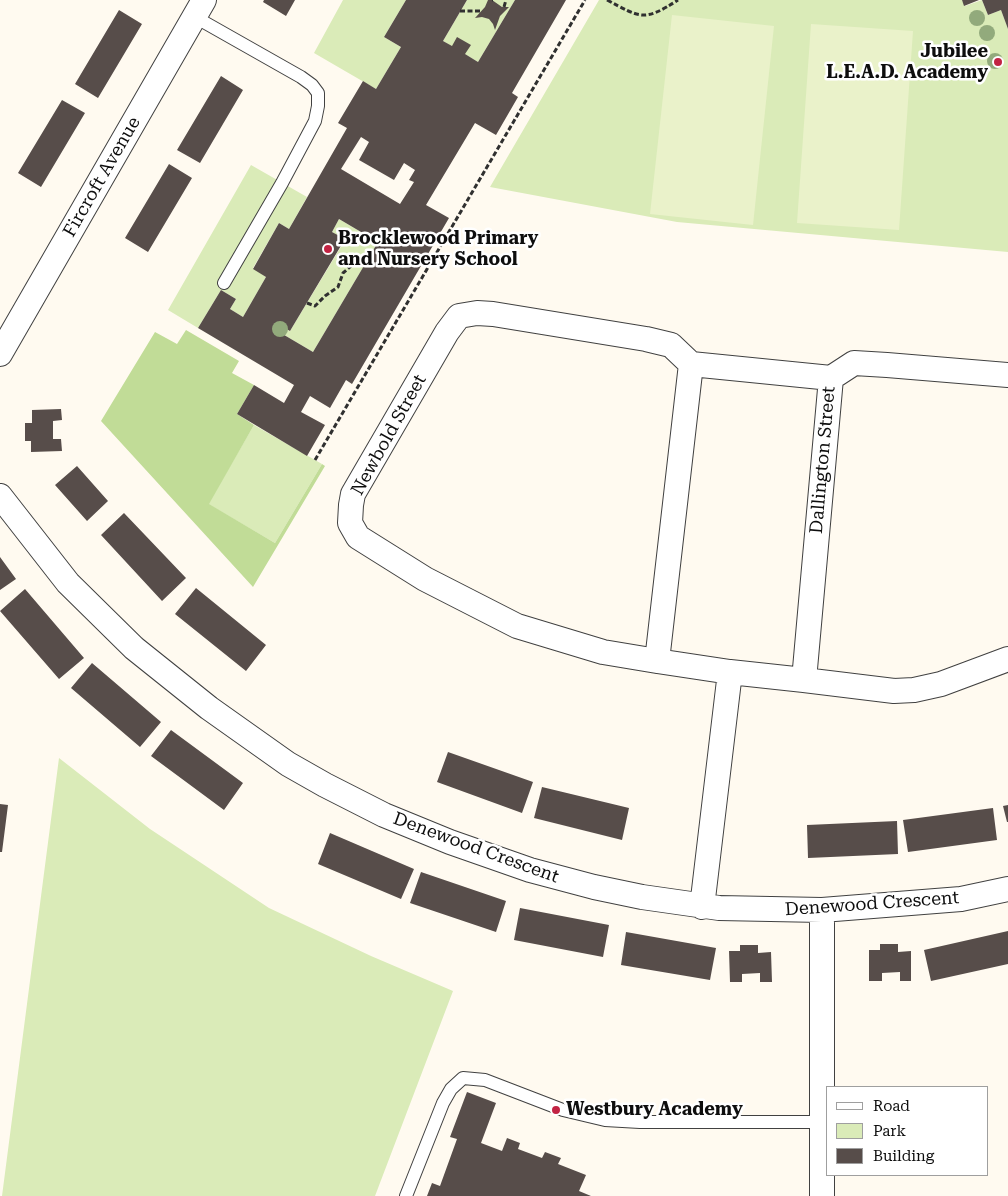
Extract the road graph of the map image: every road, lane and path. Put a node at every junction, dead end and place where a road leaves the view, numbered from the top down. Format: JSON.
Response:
{"nodes":[{"id":1,"x":506,"y":0,"type":"edge"},
{"id":2,"x":585,"y":0,"type":"edge"},
{"id":3,"x":607,"y":0,"type":"edge"},
{"id":4,"x":678,"y":0,"type":"edge"},
{"id":5,"x":504,"y":7,"type":"dead end"},
{"id":6,"x":199,"y":9,"type":"edge"},
{"id":7,"x":460,"y":11,"type":"dead end"},
{"id":8,"x":482,"y":11,"type":"dead end"},
{"id":9,"x":366,"y":262,"type":"dead end"},
{"id":10,"x":224,"y":283,"type":"dead end"},
{"id":11,"x":307,"y":304,"type":"dead end"},
{"id":12,"x":0,"y":354,"type":"edge"},
{"id":13,"x":691,"y":364,"type":"junction"},
{"id":14,"x":1008,"y":374,"type":"edge"},
{"id":15,"x":831,"y":378,"type":"junction"},
{"id":16,"x":315,"y":460,"type":"dead end"},
{"id":17,"x":0,"y":496,"type":"edge"},
{"id":18,"x":1008,"y":659,"type":"edge"},
{"id":19,"x":657,"y":661,"type":"junction"},
{"id":20,"x":730,"y":672,"type":"junction"},
{"id":21,"x":804,"y":680,"type":"junction"},
{"id":22,"x":1008,"y":889,"type":"edge"},
{"id":23,"x":702,"y":907,"type":"junction"},
{"id":24,"x":822,"y":910,"type":"junction"},
{"id":25,"x":822,"y":1122,"type":"junction"},
{"id":26,"x":406,"y":1196,"type":"edge"},
{"id":27,"x":822,"y":1196,"type":"edge"}],
"edges":[{"from":1,"to":5,"type":"path"},
{"from":2,"to":16,"type":"path"},
{"from":3,"to":4,"type":"path"},
{"from":6,"to":10,"type":"lane"},
{"from":6,"to":12,"type":"street","name":"Fircroft Avenue"},
{"from":7,"to":8,"type":"path"},
{"from":9,"to":11,"type":"path"},
{"from":13,"to":15,"type":"street","name":"Dallington Street"},
{"from":13,"to":19,"type":"street"},
{"from":13,"to":19,"type":"street","name":"Newbold Street"},
{"from":14,"to":15,"type":"street"},
{"from":15,"to":21,"type":"street","name":"Dallington Street"},
{"from":17,"to":23,"type":"street","name":"Denewood Crescent"},
{"from":18,"to":21,"type":"street"},
{"from":19,"to":20,"type":"street"},
{"from":20,"to":21,"type":"street"},
{"from":20,"to":23,"type":"street"},
{"from":22,"to":24,"type":"street","name":"Denewood Crescent"},
{"from":23,"to":24,"type":"street","name":"Denewood Crescent"},
{"from":24,"to":25,"type":"street"},
{"from":25,"to":26,"type":"lane"},
{"from":25,"to":27,"type":"street"}]}
